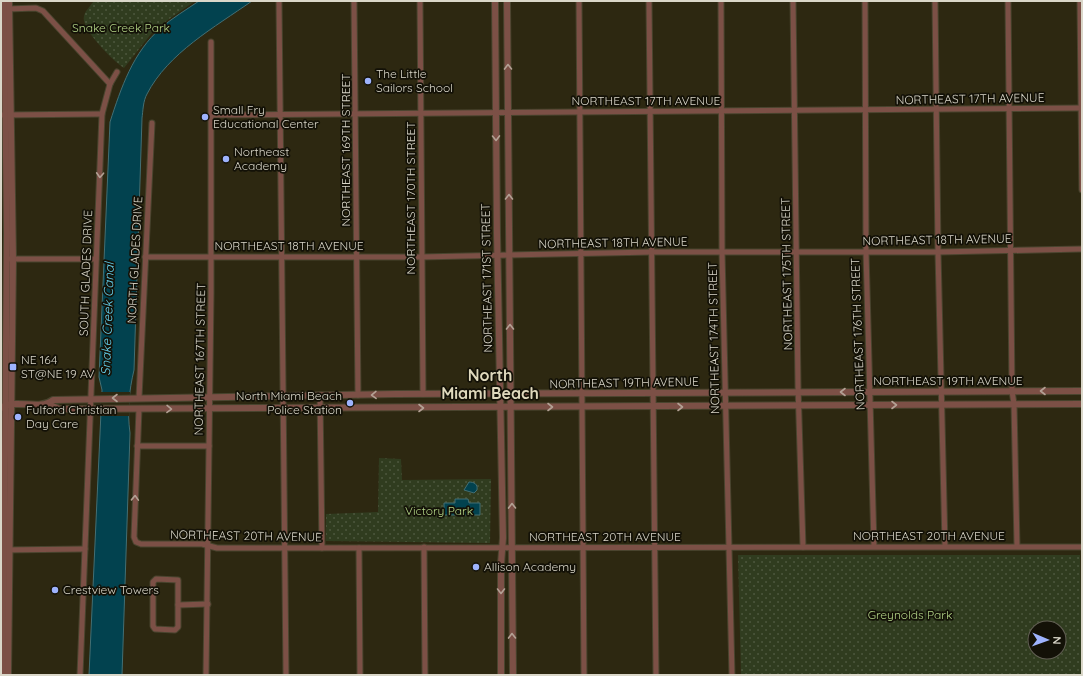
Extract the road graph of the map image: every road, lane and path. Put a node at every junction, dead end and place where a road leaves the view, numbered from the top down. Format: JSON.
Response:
{"nodes":[{"id":1,"x":4,"y":1,"type":"edge"},
{"id":2,"x":9,"y":1,"type":"edge"},
{"id":3,"x":279,"y":1,"type":"edge"},
{"id":4,"x":354,"y":1,"type":"edge"},
{"id":5,"x":420,"y":1,"type":"edge"},
{"id":6,"x":495,"y":1,"type":"edge"},
{"id":7,"x":508,"y":1,"type":"edge"},
{"id":8,"x":579,"y":1,"type":"edge"},
{"id":9,"x":649,"y":1,"type":"edge"},
{"id":10,"x":721,"y":1,"type":"edge"},
{"id":11,"x":793,"y":1,"type":"edge"},
{"id":12,"x":865,"y":1,"type":"edge"},
{"id":13,"x":935,"y":1,"type":"edge"},
{"id":14,"x":1008,"y":1,"type":"edge"},
{"id":15,"x":1080,"y":1,"type":"edge"},
{"id":16,"x":7,"y":9,"type":"junction"},
{"id":17,"x":211,"y":42,"type":"dead end"},
{"id":18,"x":116,"y":72,"type":"dead end"},
{"id":19,"x":110,"y":84,"type":"junction"},
{"id":20,"x":1009,"y":108,"type":"junction"},
{"id":21,"x":1081,"y":108,"type":"edge"},
{"id":22,"x":794,"y":109,"type":"junction"},
{"id":23,"x":937,"y":109,"type":"junction"},
{"id":24,"x":721,"y":110,"type":"junction"},
{"id":25,"x":866,"y":110,"type":"junction"},
{"id":26,"x":580,"y":111,"type":"junction"},
{"id":27,"x":650,"y":111,"type":"junction"},
{"id":28,"x":496,"y":112,"type":"junction"},
{"id":29,"x":509,"y":112,"type":"junction"},
{"id":30,"x":356,"y":113,"type":"junction"},
{"id":31,"x":421,"y":113,"type":"junction"},
{"id":32,"x":102,"y":114,"type":"junction"},
{"id":33,"x":282,"y":114,"type":"junction"},
{"id":34,"x":5,"y":115,"type":"edge"},
{"id":35,"x":211,"y":115,"type":"junction"},
{"id":36,"x":152,"y":123,"type":"dead end"},
{"id":37,"x":1082,"y":190,"type":"edge"},
{"id":38,"x":1082,"y":249,"type":"edge"},
{"id":39,"x":1010,"y":250,"type":"junction"},
{"id":40,"x":652,"y":252,"type":"junction"},
{"id":41,"x":722,"y":252,"type":"junction"},
{"id":42,"x":796,"y":252,"type":"junction"},
{"id":43,"x":866,"y":252,"type":"junction"},
{"id":44,"x":938,"y":252,"type":"junction"},
{"id":45,"x":581,"y":254,"type":"junction"},
{"id":46,"x":498,"y":255,"type":"junction"},
{"id":47,"x":510,"y":255,"type":"junction"},
{"id":48,"x":145,"y":257,"type":"junction"},
{"id":49,"x":357,"y":257,"type":"junction"},
{"id":50,"x":421,"y":257,"type":"junction"},
{"id":51,"x":211,"y":258,"type":"junction"},
{"id":52,"x":283,"y":258,"type":"junction"},
{"id":53,"x":7,"y":259,"type":"edge"},
{"id":54,"x":96,"y":259,"type":"junction"},
{"id":55,"x":498,"y":290,"type":"junction"},
{"id":56,"x":510,"y":290,"type":"junction"},
{"id":57,"x":500,"y":347,"type":"junction"},
{"id":58,"x":510,"y":347,"type":"junction"},
{"id":59,"x":1012,"y":391,"type":"junction"},
{"id":60,"x":1082,"y":391,"type":"edge"},
{"id":61,"x":653,"y":392,"type":"junction"},
{"id":62,"x":798,"y":392,"type":"junction"},
{"id":63,"x":870,"y":392,"type":"junction"},
{"id":64,"x":942,"y":392,"type":"junction"},
{"id":65,"x":725,"y":393,"type":"junction"},
{"id":66,"x":395,"y":394,"type":"junction"},
{"id":67,"x":423,"y":394,"type":"junction"},
{"id":68,"x":478,"y":394,"type":"junction"},
{"id":69,"x":500,"y":394,"type":"junction"},
{"id":70,"x":511,"y":394,"type":"junction"},
{"id":71,"x":582,"y":394,"type":"junction"},
{"id":72,"x":320,"y":395,"type":"junction"},
{"id":73,"x":358,"y":395,"type":"junction"},
{"id":74,"x":210,"y":396,"type":"junction"},
{"id":75,"x":284,"y":396,"type":"junction"},
{"id":76,"x":90,"y":398,"type":"junction"},
{"id":77,"x":139,"y":398,"type":"junction"},
{"id":78,"x":48,"y":404,"type":"junction"},
{"id":79,"x":1014,"y":404,"type":"junction"},
{"id":80,"x":1082,"y":404,"type":"edge"},
{"id":81,"x":4,"y":405,"type":"edge"},
{"id":82,"x":942,"y":405,"type":"junction"},
{"id":83,"x":725,"y":406,"type":"junction"},
{"id":84,"x":799,"y":406,"type":"junction"},
{"id":85,"x":870,"y":406,"type":"junction"},
{"id":86,"x":582,"y":407,"type":"junction"},
{"id":87,"x":653,"y":407,"type":"junction"},
{"id":88,"x":394,"y":408,"type":"junction"},
{"id":89,"x":478,"y":408,"type":"junction"},
{"id":90,"x":501,"y":408,"type":"junction"},
{"id":91,"x":511,"y":408,"type":"junction"},
{"id":92,"x":90,"y":409,"type":"junction"},
{"id":93,"x":139,"y":409,"type":"junction"},
{"id":94,"x":284,"y":409,"type":"junction"},
{"id":95,"x":320,"y":409,"type":"junction"},
{"id":96,"x":210,"y":410,"type":"junction"},
{"id":97,"x":137,"y":446,"type":"junction"},
{"id":98,"x":209,"y":446,"type":"junction"},
{"id":99,"x":209,"y":545,"type":"junction"},
{"id":100,"x":874,"y":546,"type":"junction"},
{"id":101,"x":945,"y":546,"type":"junction"},
{"id":102,"x":1017,"y":546,"type":"junction"},
{"id":103,"x":584,"y":547,"type":"junction"},
{"id":104,"x":654,"y":547,"type":"junction"},
{"id":105,"x":730,"y":547,"type":"junction"},
{"id":106,"x":803,"y":547,"type":"junction"},
{"id":107,"x":1082,"y":547,"type":"edge"},
{"id":108,"x":285,"y":548,"type":"junction"},
{"id":109,"x":322,"y":548,"type":"junction"},
{"id":110,"x":359,"y":548,"type":"junction"},
{"id":111,"x":424,"y":548,"type":"junction"},
{"id":112,"x":502,"y":548,"type":"junction"},
{"id":113,"x":512,"y":548,"type":"junction"},
{"id":114,"x":85,"y":549,"type":"junction"},
{"id":115,"x":4,"y":550,"type":"edge"},
{"id":116,"x":208,"y":604,"type":"junction"},
{"id":117,"x":178,"y":605,"type":"junction"},
{"id":118,"x":3,"y":675,"type":"edge"},
{"id":119,"x":8,"y":675,"type":"edge"},
{"id":120,"x":80,"y":675,"type":"edge"},
{"id":121,"x":206,"y":675,"type":"edge"},
{"id":122,"x":286,"y":675,"type":"edge"},
{"id":123,"x":360,"y":675,"type":"edge"},
{"id":124,"x":426,"y":675,"type":"edge"},
{"id":125,"x":501,"y":675,"type":"edge"},
{"id":126,"x":513,"y":675,"type":"edge"},
{"id":127,"x":584,"y":675,"type":"edge"},
{"id":128,"x":656,"y":675,"type":"edge"},
{"id":129,"x":732,"y":675,"type":"edge"}],
"edges":[{"from":1,"to":16,"type":"street"},
{"from":2,"to":16,"type":"street"},
{"from":3,"to":33,"type":"street"},
{"from":4,"to":30,"type":"street","name":"NORTHEAST 169TH STREET"},
{"from":5,"to":31,"type":"street","name":"NORTHEAST 170TH STREET"},
{"from":6,"to":28,"type":"street","name":"NORTHEAST 171ST STREET"},
{"from":29,"to":7,"type":"street","name":"NORTHEAST 171ST STREET","one_way":true},
{"from":8,"to":26,"type":"street"},
{"from":9,"to":27,"type":"street"},
{"from":10,"to":24,"type":"street","name":"NORTHEAST 174TH STREET"},
{"from":11,"to":22,"type":"street","name":"NORTHEAST 175TH STREET"},
{"from":12,"to":25,"type":"street","name":"NORTHEAST 176TH STREET"},
{"from":13,"to":23,"type":"street"},
{"from":14,"to":20,"type":"street"},
{"from":15,"to":21,"type":"street"},
{"from":16,"to":19,"type":"street"},
{"from":16,"to":34,"type":"street"},
{"from":17,"to":35,"type":"street","name":"NORTHEAST 167TH STREET"},
{"from":18,"to":19,"type":"street","name":"SOUTH GLADES DRIVE"},
{"from":19,"to":32,"type":"street","name":"SOUTH GLADES DRIVE"},
{"from":20,"to":21,"type":"street","name":"NORTHEAST 17TH AVENUE"},
{"from":20,"to":23,"type":"street","name":"NORTHEAST 17TH AVENUE"},
{"from":20,"to":39,"type":"street"},
{"from":21,"to":37,"type":"street"},
{"from":22,"to":24,"type":"street","name":"NORTHEAST 17TH AVENUE"},
{"from":22,"to":25,"type":"street","name":"NORTHEAST 17TH AVENUE"},
{"from":22,"to":42,"type":"street","name":"NORTHEAST 175TH STREET"},
{"from":23,"to":25,"type":"street","name":"NORTHEAST 17TH AVENUE"},
{"from":23,"to":44,"type":"street"},
{"from":24,"to":27,"type":"street","name":"NORTHEAST 17TH AVENUE"},
{"from":24,"to":41,"type":"street","name":"NORTHEAST 174TH STREET"},
{"from":25,"to":43,"type":"street","name":"NORTHEAST 176TH STREET"},
{"from":26,"to":27,"type":"street","name":"NORTHEAST 17TH AVENUE"},
{"from":26,"to":29,"type":"street","name":"NORTHEAST 17TH AVENUE"},
{"from":26,"to":45,"type":"street"},
{"from":27,"to":40,"type":"street"},
{"from":28,"to":29,"type":"street","name":"NORTHEAST 17TH AVENUE"},
{"from":28,"to":31,"type":"street","name":"NORTHEAST 17TH AVENUE"},
{"from":28,"to":46,"type":"street","name":"NORTHEAST 171ST STREET","one_way":true},
{"from":47,"to":29,"type":"street","name":"NORTHEAST 171ST STREET","one_way":true},
{"from":30,"to":31,"type":"street","name":"NORTHEAST 17TH AVENUE"},
{"from":30,"to":33,"type":"street","name":"NORTHEAST 17TH AVENUE"},
{"from":30,"to":49,"type":"street","name":"NORTHEAST 169TH STREET"},
{"from":31,"to":50,"type":"street","name":"NORTHEAST 170TH STREET"},
{"from":32,"to":34,"type":"street"},
{"from":32,"to":54,"type":"street","name":"SOUTH GLADES DRIVE","one_way":true},
{"from":33,"to":35,"type":"street","name":"NORTHEAST 17TH AVENUE"},
{"from":33,"to":52,"type":"street"},
{"from":34,"to":53,"type":"street"},
{"from":35,"to":51,"type":"street","name":"NORTHEAST 167TH STREET"},
{"from":36,"to":48,"type":"street","name":"NORTH GLADES DRIVE"},
{"from":38,"to":39,"type":"street","name":"NORTHEAST 18TH AVENUE"},
{"from":39,"to":44,"type":"street","name":"NORTHEAST 18TH AVENUE"},
{"from":39,"to":59,"type":"street"},
{"from":40,"to":41,"type":"street","name":"NORTHEAST 18TH AVENUE"},
{"from":40,"to":45,"type":"street","name":"NORTHEAST 18TH AVENUE"},
{"from":40,"to":61,"type":"street"},
{"from":41,"to":42,"type":"street","name":"NORTHEAST 18TH AVENUE"},
{"from":41,"to":65,"type":"street","name":"NORTHEAST 174TH STREET"},
{"from":42,"to":43,"type":"street","name":"NORTHEAST 18TH AVENUE"},
{"from":42,"to":62,"type":"street","name":"NORTHEAST 175TH STREET"},
{"from":43,"to":44,"type":"street","name":"NORTHEAST 18TH AVENUE"},
{"from":43,"to":63,"type":"street","name":"NORTHEAST 176TH STREET"},
{"from":44,"to":64,"type":"street"},
{"from":45,"to":47,"type":"street","name":"NORTHEAST 18TH AVENUE"},
{"from":45,"to":71,"type":"street"},
{"from":46,"to":47,"type":"street","name":"NORTHEAST 18TH AVENUE"},
{"from":46,"to":50,"type":"street","name":"NORTHEAST 18TH AVENUE"},
{"from":46,"to":55,"type":"street","name":"NORTHEAST 171ST STREET"},
{"from":47,"to":56,"type":"street","name":"NORTHEAST 171ST STREET"},
{"from":48,"to":51,"type":"street","name":"NORTHEAST 18TH AVENUE"},
{"from":48,"to":77,"type":"street","name":"NORTH GLADES DRIVE"},
{"from":49,"to":50,"type":"street","name":"NORTHEAST 18TH AVENUE"},
{"from":49,"to":52,"type":"street","name":"NORTHEAST 18TH AVENUE"},
{"from":49,"to":73,"type":"street","name":"NORTHEAST 169TH STREET"},
{"from":50,"to":67,"type":"street","name":"NORTHEAST 170TH STREET"},
{"from":51,"to":52,"type":"street","name":"NORTHEAST 18TH AVENUE"},
{"from":51,"to":74,"type":"street","name":"NORTHEAST 167TH STREET"},
{"from":52,"to":75,"type":"street"},
{"from":53,"to":54,"type":"street"},
{"from":53,"to":81,"type":"street"},
{"from":54,"to":76,"type":"street","name":"SOUTH GLADES DRIVE"},
{"from":55,"to":56,"type":"street"},
{"from":55,"to":57,"type":"street","name":"NORTHEAST 171ST STREET"},
{"from":58,"to":56,"type":"street","name":"NORTHEAST 171ST STREET","one_way":true},
{"from":57,"to":58,"type":"street"},
{"from":57,"to":69,"type":"street","name":"NORTHEAST 171ST STREET"},
{"from":58,"to":70,"type":"street","name":"NORTHEAST 171ST STREET"},
{"from":60,"to":59,"type":"street","name":"NORTHEAST 19TH AVENUE","one_way":true},
{"from":59,"to":64,"type":"street","name":"NORTHEAST 19TH AVENUE"},
{"from":59,"to":79,"type":"street"},
{"from":61,"to":65,"type":"street","name":"NORTHEAST 19TH AVENUE"},
{"from":61,"to":71,"type":"street","name":"NORTHEAST 19TH AVENUE"},
{"from":61,"to":87,"type":"street"},
{"from":63,"to":62,"type":"street","name":"NORTHEAST 19TH AVENUE","one_way":true},
{"from":62,"to":65,"type":"street","name":"NORTHEAST 19TH AVENUE"},
{"from":62,"to":84,"type":"street","name":"NORTHEAST 175TH STREET"},
{"from":63,"to":64,"type":"street","name":"NORTHEAST 19TH AVENUE"},
{"from":63,"to":85,"type":"street","name":"NORTHEAST 176TH STREET"},
{"from":64,"to":82,"type":"street"},
{"from":65,"to":83,"type":"street","name":"NORTHEAST 174TH STREET"},
{"from":66,"to":67,"type":"street","name":"NORTHEAST 19TH AVENUE"},
{"from":66,"to":73,"type":"street","name":"NORTHEAST 19TH AVENUE","one_way":true},
{"from":66,"to":88,"type":"street"},
{"from":67,"to":68,"type":"street","name":"NORTHEAST 19TH AVENUE"},
{"from":68,"to":69,"type":"street","name":"NORTHEAST 19TH AVENUE"},
{"from":68,"to":89,"type":"street"},
{"from":69,"to":70,"type":"street","name":"NORTHEAST 19TH AVENUE"},
{"from":69,"to":90,"type":"street","name":"NORTHEAST 171ST STREET"},
{"from":70,"to":71,"type":"street","name":"NORTHEAST 19TH AVENUE"},
{"from":70,"to":91,"type":"street","name":"NORTHEAST 171ST STREET"},
{"from":71,"to":86,"type":"street"},
{"from":72,"to":73,"type":"street","name":"NORTHEAST 19TH AVENUE"},
{"from":72,"to":75,"type":"street","name":"NORTHEAST 19TH AVENUE"},
{"from":72,"to":95,"type":"street"},
{"from":74,"to":75,"type":"street","name":"NORTHEAST 19TH AVENUE"},
{"from":74,"to":77,"type":"street","name":"NORTHEAST 19TH AVENUE"},
{"from":74,"to":96,"type":"street","name":"NORTHEAST 167TH STREET"},
{"from":75,"to":94,"type":"street"},
{"from":77,"to":76,"type":"street","name":"NORTHEAST 19TH AVENUE","one_way":true},
{"from":76,"to":78,"type":"street","name":"NORTHEAST 19TH AVENUE"},
{"from":76,"to":92,"type":"street","name":"SOUTH GLADES DRIVE"},
{"from":78,"to":81,"type":"street","name":"NORTHEAST 19TH AVENUE"},
{"from":78,"to":92,"type":"street","name":"NORTHEAST 19TH AVENUE"},
{"from":79,"to":80,"type":"street","name":"NORTHEAST 19TH AVENUE"},
{"from":79,"to":82,"type":"street","name":"NORTHEAST 19TH AVENUE"},
{"from":79,"to":102,"type":"street"},
{"from":81,"to":115,"type":"street"},
{"from":85,"to":82,"type":"street","name":"NORTHEAST 19TH AVENUE","one_way":true},
{"from":82,"to":101,"type":"street"},
{"from":83,"to":84,"type":"street","name":"NORTHEAST 19TH AVENUE"},
{"from":87,"to":83,"type":"street","name":"NORTHEAST 19TH AVENUE","one_way":true},
{"from":83,"to":105,"type":"street","name":"NORTHEAST 174TH STREET"},
{"from":84,"to":85,"type":"street","name":"NORTHEAST 19TH AVENUE"},
{"from":84,"to":106,"type":"street","name":"NORTHEAST 175TH STREET"},
{"from":85,"to":100,"type":"street","name":"NORTHEAST 176TH STREET"},
{"from":86,"to":87,"type":"street","name":"NORTHEAST 19TH AVENUE"},
{"from":91,"to":86,"type":"street","name":"NORTHEAST 19TH AVENUE","one_way":true},
{"from":86,"to":103,"type":"street"},
{"from":87,"to":104,"type":"street"},
{"from":88,"to":89,"type":"street","name":"NORTHEAST 19TH AVENUE","one_way":true},
{"from":88,"to":95,"type":"street","name":"NORTHEAST 19TH AVENUE"},
{"from":89,"to":90,"type":"street","name":"NORTHEAST 19TH AVENUE"},
{"from":90,"to":91,"type":"street","name":"NORTHEAST 19TH AVENUE"},
{"from":90,"to":112,"type":"street","name":"NORTHEAST 171ST STREET"},
{"from":113,"to":91,"type":"street","name":"NORTHEAST 171ST STREET","one_way":true},
{"from":92,"to":93,"type":"street","name":"NORTHEAST 19TH AVENUE"},
{"from":92,"to":114,"type":"street","name":"SOUTH GLADES DRIVE"},
{"from":93,"to":96,"type":"street","name":"NORTHEAST 19TH AVENUE","one_way":true},
{"from":93,"to":97,"type":"street"},
{"from":94,"to":95,"type":"street","name":"NORTHEAST 19TH AVENUE"},
{"from":94,"to":96,"type":"street","name":"NORTHEAST 19TH AVENUE"},
{"from":94,"to":108,"type":"street"},
{"from":95,"to":109,"type":"street"},
{"from":96,"to":98,"type":"street","name":"NORTHEAST 167TH STREET"},
{"from":97,"to":98,"type":"street"},
{"from":99,"to":97,"type":"street","name":"NORTHEAST 20TH AVENUE","one_way":true},
{"from":98,"to":99,"type":"street","name":"NORTHEAST 167TH STREET"},
{"from":99,"to":108,"type":"street","name":"NORTHEAST 20TH AVENUE"},
{"from":99,"to":116,"type":"street","name":"NORTHEAST 167TH STREET"},
{"from":100,"to":101,"type":"street","name":"NORTHEAST 20TH AVENUE"},
{"from":100,"to":106,"type":"street","name":"NORTHEAST 20TH AVENUE"},
{"from":101,"to":102,"type":"street","name":"NORTHEAST 20TH AVENUE"},
{"from":102,"to":107,"type":"street","name":"NORTHEAST 20TH AVENUE"},
{"from":103,"to":104,"type":"street","name":"NORTHEAST 20TH AVENUE"},
{"from":103,"to":113,"type":"street","name":"NORTHEAST 20TH AVENUE"},
{"from":103,"to":127,"type":"street"},
{"from":104,"to":105,"type":"street","name":"NORTHEAST 20TH AVENUE"},
{"from":104,"to":128,"type":"street"},
{"from":105,"to":106,"type":"street","name":"NORTHEAST 20TH AVENUE"},
{"from":105,"to":129,"type":"street","name":"NORTHEAST 174TH STREET"},
{"from":108,"to":109,"type":"street","name":"NORTHEAST 20TH AVENUE"},
{"from":108,"to":122,"type":"street"},
{"from":109,"to":110,"type":"street","name":"NORTHEAST 20TH AVENUE"},
{"from":110,"to":111,"type":"street","name":"NORTHEAST 20TH AVENUE"},
{"from":110,"to":123,"type":"street"},
{"from":111,"to":112,"type":"street","name":"NORTHEAST 20TH AVENUE"},
{"from":111,"to":124,"type":"street"},
{"from":112,"to":113,"type":"street","name":"NORTHEAST 20TH AVENUE"},
{"from":112,"to":125,"type":"street","name":"NORTHEAST 171ST STREET","one_way":true},
{"from":126,"to":113,"type":"street","name":"NORTHEAST 171ST STREET","one_way":true},
{"from":114,"to":115,"type":"street"},
{"from":114,"to":120,"type":"street","name":"SOUTH GLADES DRIVE"},
{"from":115,"to":118,"type":"street"},
{"from":115,"to":119,"type":"street"},
{"from":116,"to":117,"type":"street"},
{"from":116,"to":121,"type":"street","name":"NORTHEAST 167TH STREET"},
{"from":117,"to":117,"type":"street"}]}
